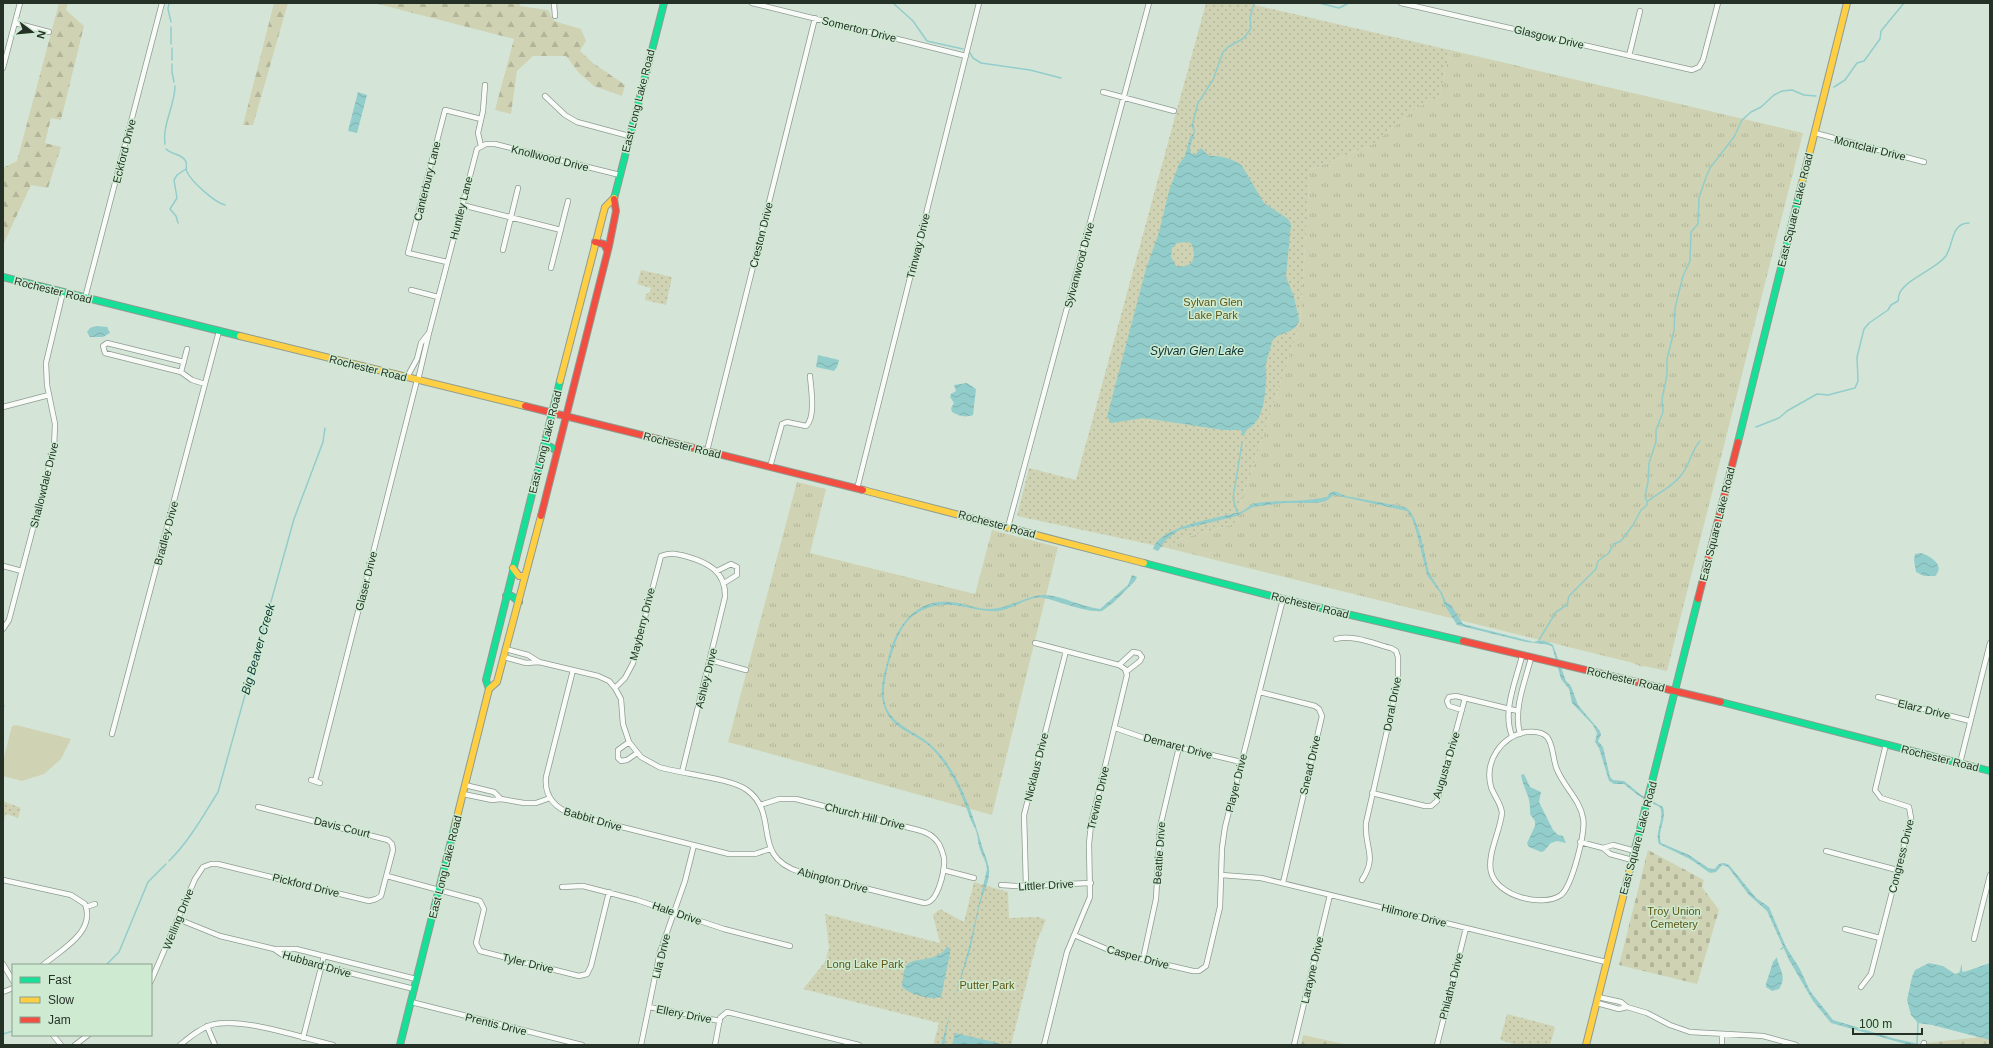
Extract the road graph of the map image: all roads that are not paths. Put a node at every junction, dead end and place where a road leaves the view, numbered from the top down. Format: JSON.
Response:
{"nodes":[{"id":1,"x":20,"y":3,"type":"edge"},
{"id":2,"x":162,"y":3,"type":"edge"},
{"id":3,"x":554,"y":3,"type":"edge"},
{"id":4,"x":664,"y":3,"type":"edge"},
{"id":5,"x":752,"y":3,"type":"edge"},
{"id":6,"x":979,"y":3,"type":"edge"},
{"id":7,"x":1149,"y":3,"type":"edge"},
{"id":8,"x":1401,"y":3,"type":"edge"},
{"id":9,"x":1718,"y":3,"type":"edge"},
{"id":10,"x":1847,"y":3,"type":"edge"},
{"id":11,"x":1640,"y":11,"type":"dead end"},
{"id":12,"x":555,"y":16,"type":"dead end"},
{"id":13,"x":815,"y":18,"type":"junction"},
{"id":14,"x":15,"y":23,"type":"junction"},
{"id":15,"x":49,"y":32,"type":"dead end"},
{"id":16,"x":966,"y":56,"type":"junction"},
{"id":17,"x":1629,"y":56,"type":"junction"},
{"id":18,"x":3,"y":68,"type":"edge"},
{"id":19,"x":485,"y":85,"type":"dead end"},
{"id":20,"x":1103,"y":92,"type":"dead end"},
{"id":21,"x":545,"y":96,"type":"dead end"},
{"id":22,"x":1124,"y":97,"type":"junction"},
{"id":23,"x":1174,"y":111,"type":"dead end"},
{"id":24,"x":481,"y":119,"type":"junction"},
{"id":25,"x":1815,"y":134,"type":"junction"},
{"id":26,"x":630,"y":136,"type":"junction"},
{"id":27,"x":481,"y":146,"type":"junction"},
{"id":28,"x":1924,"y":162,"type":"dead end"},
{"id":29,"x":620,"y":175,"type":"junction"},
{"id":30,"x":518,"y":188,"type":"dead end"},
{"id":31,"x":614,"y":198,"type":"junction"},
{"id":32,"x":568,"y":201,"type":"dead end"},
{"id":33,"x":462,"y":205,"type":"junction"},
{"id":34,"x":512,"y":217,"type":"junction"},
{"id":35,"x":561,"y":230,"type":"junction"},
{"id":36,"x":595,"y":242,"type":"junction"},
{"id":37,"x":503,"y":250,"type":"dead end"},
{"id":38,"x":607,"y":250,"type":"junction"},
{"id":39,"x":447,"y":262,"type":"junction"},
{"id":40,"x":551,"y":268,"type":"dead end"},
{"id":41,"x":3,"y":277,"type":"edge"},
{"id":42,"x":411,"y":290,"type":"dead end"},
{"id":43,"x":62,"y":292,"type":"junction"},
{"id":44,"x":438,"y":297,"type":"junction"},
{"id":45,"x":86,"y":298,"type":"junction"},
{"id":46,"x":219,"y":330,"type":"junction"},
{"id":47,"x":429,"y":332,"type":"junction"},
{"id":48,"x":187,"y":349,"type":"dead end"},
{"id":49,"x":143,"y":351,"type":"junction"},
{"id":50,"x":140,"y":362,"type":"junction"},
{"id":51,"x":184,"y":362,"type":"junction"},
{"id":52,"x":181,"y":372,"type":"junction"},
{"id":53,"x":810,"y":376,"type":"dead end"},
{"id":54,"x":407,"y":377,"type":"junction"},
{"id":55,"x":561,"y":379,"type":"junction"},
{"id":56,"x":418,"y":380,"type":"junction"},
{"id":57,"x":205,"y":384,"type":"junction"},
{"id":58,"x":573,"y":387,"type":"junction"},
{"id":59,"x":49,"y":395,"type":"junction"},
{"id":60,"x":3,"y":407,"type":"edge"},
{"id":61,"x":552,"y":413,"type":"junction"},
{"id":62,"x":565,"y":416,"type":"junction"},
{"id":63,"x":543,"y":448,"type":"junction"},
{"id":64,"x":557,"y":451,"type":"junction"},
{"id":65,"x":706,"y":451,"type":"junction"},
{"id":66,"x":770,"y":467,"type":"junction"},
{"id":67,"x":857,"y":489,"type":"junction"},
{"id":68,"x":1008,"y":527,"type":"junction"},
{"id":69,"x":661,"y":556,"type":"joint"},
{"id":70,"x":3,"y":566,"type":"edge"},
{"id":71,"x":513,"y":568,"type":"junction"},
{"id":72,"x":22,"y":571,"type":"junction"},
{"id":73,"x":717,"y":571,"type":"junction"},
{"id":74,"x":525,"y":576,"type":"junction"},
{"id":75,"x":724,"y":583,"type":"junction"},
{"id":76,"x":506,"y":596,"type":"junction"},
{"id":77,"x":1283,"y":599,"type":"junction"},
{"id":78,"x":519,"y":602,"type":"junction"},
{"id":79,"x":3,"y":628,"type":"edge"},
{"id":80,"x":1336,"y":639,"type":"dead end"},
{"id":81,"x":1035,"y":643,"type":"dead end"},
{"id":82,"x":1990,"y":645,"type":"edge"},
{"id":83,"x":506,"y":649,"type":"junction"},
{"id":84,"x":1066,"y":651,"type":"junction"},
{"id":85,"x":1522,"y":656,"type":"junction"},
{"id":86,"x":504,"y":657,"type":"junction"},
{"id":87,"x":1531,"y":658,"type":"junction"},
{"id":88,"x":710,"y":660,"type":"junction"},
{"id":89,"x":539,"y":662,"type":"junction"},
{"id":90,"x":490,"y":664,"type":"junction"},
{"id":91,"x":1121,"y":666,"type":"junction"},
{"id":92,"x":500,"y":669,"type":"junction"},
{"id":93,"x":573,"y":670,"type":"junction"},
{"id":94,"x":746,"y":670,"type":"dead end"},
{"id":95,"x":1126,"y":672,"type":"junction"},
{"id":96,"x":615,"y":688,"type":"junction"},
{"id":97,"x":490,"y":689,"type":"junction"},
{"id":98,"x":1675,"y":690,"type":"junction"},
{"id":99,"x":1260,"y":692,"type":"junction"},
{"id":100,"x":1878,"y":697,"type":"dead end"},
{"id":101,"x":1465,"y":698,"type":"junction"},
{"id":102,"x":1509,"y":709,"type":"junction"},
{"id":103,"x":1462,"y":710,"type":"junction"},
{"id":104,"x":1518,"y":711,"type":"junction"},
{"id":105,"x":1970,"y":721,"type":"junction"},
{"id":106,"x":1115,"y":728,"type":"junction"},
{"id":107,"x":112,"y":734,"type":"dead end"},
{"id":108,"x":1520,"y":734,"type":"junction"},
{"id":109,"x":1512,"y":736,"type":"junction"},
{"id":110,"x":630,"y":742,"type":"junction"},
{"id":111,"x":1886,"y":744,"type":"junction"},
{"id":112,"x":1179,"y":747,"type":"junction"},
{"id":113,"x":637,"y":753,"type":"junction"},
{"id":114,"x":1242,"y":762,"type":"junction"},
{"id":115,"x":1960,"y":763,"type":"junction"},
{"id":116,"x":1990,"y":771,"type":"edge"},
{"id":117,"x":682,"y":772,"type":"junction"},
{"id":118,"x":316,"y":781,"type":"dead end"},
{"id":119,"x":465,"y":785,"type":"junction"},
{"id":120,"x":1372,"y":793,"type":"junction"},
{"id":121,"x":463,"y":794,"type":"junction"},
{"id":122,"x":550,"y":798,"type":"junction"},
{"id":123,"x":501,"y":799,"type":"junction"},
{"id":124,"x":760,"y":805,"type":"junction"},
{"id":125,"x":258,"y":807,"type":"dead end"},
{"id":126,"x":1580,"y":842,"type":"junction"},
{"id":127,"x":694,"y":845,"type":"junction"},
{"id":128,"x":1603,"y":848,"type":"junction"},
{"id":129,"x":770,"y":849,"type":"junction"},
{"id":130,"x":1635,"y":851,"type":"junction"},
{"id":131,"x":1826,"y":851,"type":"dead end"},
{"id":132,"x":1632,"y":860,"type":"junction"},
{"id":133,"x":211,"y":864,"type":"joint"},
{"id":134,"x":942,"y":870,"type":"junction"},
{"id":135,"x":1897,"y":870,"type":"junction"},
{"id":136,"x":1221,"y":875,"type":"junction"},
{"id":137,"x":1990,"y":875,"type":"edge"},
{"id":138,"x":387,"y":876,"type":"junction"},
{"id":139,"x":974,"y":878,"type":"dead end"},
{"id":140,"x":3,"y":880,"type":"edge"},
{"id":141,"x":1362,"y":880,"type":"dead end"},
{"id":142,"x":1091,"y":883,"type":"junction"},
{"id":143,"x":1282,"y":883,"type":"junction"},
{"id":144,"x":1001,"y":885,"type":"dead end"},
{"id":145,"x":1026,"y":886,"type":"junction"},
{"id":146,"x":562,"y":887,"type":"dead end"},
{"id":147,"x":439,"y":889,"type":"junction"},
{"id":148,"x":609,"y":892,"type":"junction"},
{"id":149,"x":1330,"y":895,"type":"junction"},
{"id":150,"x":95,"y":904,"type":"dead end"},
{"id":151,"x":86,"y":906,"type":"junction"},
{"id":152,"x":673,"y":912,"type":"junction"},
{"id":153,"x":178,"y":918,"type":"junction"},
{"id":154,"x":1466,"y":928,"type":"junction"},
{"id":155,"x":1845,"y":929,"type":"dead end"},
{"id":156,"x":1074,"y":935,"type":"junction"},
{"id":157,"x":1880,"y":938,"type":"junction"},
{"id":158,"x":1974,"y":939,"type":"dead end"},
{"id":159,"x":790,"y":946,"type":"dead end"},
{"id":160,"x":274,"y":949,"type":"junction"},
{"id":161,"x":324,"y":956,"type":"junction"},
{"id":162,"x":1143,"y":959,"type":"junction"},
{"id":163,"x":1606,"y":962,"type":"junction"},
{"id":164,"x":3,"y":964,"type":"edge"},
{"id":165,"x":44,"y":964,"type":"edge"},
{"id":166,"x":321,"y":966,"type":"junction"},
{"id":167,"x":364,"y":966,"type":"junction"},
{"id":168,"x":1203,"y":969,"type":"joint"},
{"id":169,"x":361,"y":976,"type":"junction"},
{"id":170,"x":12,"y":979,"type":"edge"},
{"id":171,"x":152,"y":979,"type":"edge"},
{"id":172,"x":416,"y":979,"type":"junction"},
{"id":173,"x":1861,"y":987,"type":"dead end"},
{"id":174,"x":414,"y":989,"type":"junction"},
{"id":175,"x":1598,"y":1000,"type":"junction"},
{"id":176,"x":411,"y":1002,"type":"junction"},
{"id":177,"x":649,"y":1007,"type":"junction"},
{"id":178,"x":720,"y":1021,"type":"junction"},
{"id":179,"x":207,"y":1026,"type":"junction"},
{"id":180,"x":1722,"y":1034,"type":"junction"},
{"id":181,"x":54,"y":1036,"type":"edge"},
{"id":182,"x":87,"y":1036,"type":"edge"},
{"id":183,"x":303,"y":1038,"type":"junction"},
{"id":184,"x":61,"y":1045,"type":"edge"},
{"id":185,"x":75,"y":1045,"type":"edge"},
{"id":186,"x":180,"y":1045,"type":"edge"},
{"id":187,"x":215,"y":1045,"type":"edge"},
{"id":188,"x":333,"y":1045,"type":"edge"},
{"id":189,"x":400,"y":1045,"type":"edge"},
{"id":190,"x":582,"y":1045,"type":"edge"},
{"id":191,"x":641,"y":1045,"type":"edge"},
{"id":192,"x":715,"y":1045,"type":"edge"},
{"id":193,"x":859,"y":1045,"type":"edge"},
{"id":194,"x":1044,"y":1045,"type":"edge"},
{"id":195,"x":1294,"y":1045,"type":"edge"},
{"id":196,"x":1437,"y":1045,"type":"edge"},
{"id":197,"x":1586,"y":1045,"type":"edge"},
{"id":198,"x":1722,"y":1045,"type":"edge"},
{"id":199,"x":1796,"y":1045,"type":"edge"}],
"edges":[{"from":1,"to":14,"type":"street"},
{"from":2,"to":45,"type":"street","name":"Eckford Drive"},
{"from":3,"to":12,"type":"street"},
{"from":4,"to":26,"type":"main road","name":"East Long Lake Road"},
{"from":5,"to":13,"type":"street","name":"Somerton Drive"},
{"from":6,"to":16,"type":"street","name":"Trinway Drive"},
{"from":7,"to":22,"type":"street","name":"Sylvanwood Drive"},
{"from":8,"to":17,"type":"street","name":"Glasgow Drive"},
{"from":9,"to":17,"type":"street","name":"Glasgow Drive"},
{"from":10,"to":25,"type":"main road","name":"East Square Lake Road"},
{"from":11,"to":17,"type":"street"},
{"from":13,"to":16,"type":"street","name":"Somerton Drive"},
{"from":13,"to":65,"type":"street","name":"Creston Drive"},
{"from":14,"to":15,"type":"street"},
{"from":14,"to":18,"type":"street"},
{"from":16,"to":67,"type":"street","name":"Trinway Drive"},
{"from":19,"to":24,"type":"street"},
{"from":20,"to":22,"type":"street"},
{"from":21,"to":26,"type":"street"},
{"from":22,"to":23,"type":"street"},
{"from":22,"to":68,"type":"street","name":"Sylvanwood Drive"},
{"from":24,"to":27,"type":"street"},
{"from":24,"to":39,"type":"street","name":"Canterbury Lane"},
{"from":25,"to":28,"type":"street","name":"Montclair Drive"},
{"from":25,"to":98,"type":"main road","name":"East Square Lake Road"},
{"from":26,"to":29,"type":"main road","name":"East Long Lake Road"},
{"from":27,"to":29,"type":"street","name":"Knollwood Drive"},
{"from":27,"to":33,"type":"street","name":"Huntley Lane"},
{"from":29,"to":31,"type":"main road","name":"East Long Lake Road"},
{"from":30,"to":34,"type":"street"},
{"from":31,"to":36,"type":"main road","name":"East Long Lake Road"},
{"from":31,"to":38,"type":"main road","name":"East Long Lake Road"},
{"from":32,"to":35,"type":"street"},
{"from":33,"to":34,"type":"street"},
{"from":33,"to":39,"type":"street","name":"Huntley Lane"},
{"from":34,"to":35,"type":"street"},
{"from":34,"to":37,"type":"street"},
{"from":35,"to":40,"type":"street"},
{"from":36,"to":38,"type":"main road"},
{"from":36,"to":55,"type":"main road","name":"East Long Lake Road"},
{"from":38,"to":58,"type":"main road","name":"East Long Lake Road"},
{"from":39,"to":44,"type":"street","name":"Huntley Lane"},
{"from":41,"to":43,"type":"main road","name":"Rochester Road"},
{"from":42,"to":44,"type":"street"},
{"from":43,"to":45,"type":"main road","name":"Rochester Road"},
{"from":43,"to":59,"type":"street","name":"Shallowdale Drive"},
{"from":44,"to":47,"type":"street","name":"Huntley Lane"},
{"from":45,"to":46,"type":"main road","name":"Rochester Road"},
{"from":46,"to":54,"type":"main road","name":"Rochester Road"},
{"from":46,"to":57,"type":"street","name":"Bradley Drive"},
{"from":47,"to":54,"type":"street","name":"Huntley Lane"},
{"from":47,"to":56,"type":"street","name":"Huntley Lane"},
{"from":48,"to":51,"type":"street"},
{"from":49,"to":50,"type":"street"},
{"from":49,"to":50,"type":"street"},
{"from":49,"to":51,"type":"street"},
{"from":50,"to":52,"type":"street"},
{"from":51,"to":52,"type":"street"},
{"from":52,"to":57,"type":"street"},
{"from":53,"to":66,"type":"street"},
{"from":54,"to":56,"type":"main road","name":"Rochester Road"},
{"from":55,"to":58,"type":"main road"},
{"from":55,"to":61,"type":"main road","name":"East Long Lake Road"},
{"from":56,"to":61,"type":"main road","name":"Rochester Road"},
{"from":56,"to":118,"type":"street","name":"Glaser Drive"},
{"from":57,"to":107,"type":"street","name":"Bradley Drive"},
{"from":58,"to":62,"type":"main road","name":"East Long Lake Road"},
{"from":59,"to":60,"type":"street"},
{"from":59,"to":72,"type":"street","name":"Shallowdale Drive"},
{"from":61,"to":62,"type":"main road","name":"Rochester Road"},
{"from":61,"to":63,"type":"main road","name":"East Long Lake Road"},
{"from":62,"to":64,"type":"main road","name":"East Long Lake Road"},
{"from":62,"to":65,"type":"main road","name":"Rochester Road"},
{"from":63,"to":64,"type":"main road"},
{"from":63,"to":71,"type":"main road","name":"East Long Lake Road"},
{"from":64,"to":74,"type":"main road","name":"East Long Lake Road"},
{"from":65,"to":66,"type":"main road","name":"Rochester Road"},
{"from":66,"to":67,"type":"main road","name":"Rochester Road"},
{"from":67,"to":68,"type":"main road","name":"Rochester Road"},
{"from":68,"to":77,"type":"main road","name":"Rochester Road"},
{"from":69,"to":73,"type":"street","name":"Ashley Drive"},
{"from":69,"to":96,"type":"street","name":"Mayberry Drive"},
{"from":70,"to":72,"type":"street"},
{"from":71,"to":74,"type":"main road"},
{"from":71,"to":76,"type":"main road","name":"East Long Lake Road"},
{"from":72,"to":79,"type":"street","name":"Shallowdale Drive"},
{"from":73,"to":75,"type":"street","name":"Ashley Drive"},
{"from":73,"to":75,"type":"street"},
{"from":74,"to":78,"type":"main road","name":"East Long Lake Road"},
{"from":75,"to":88,"type":"street","name":"Ashley Drive"},
{"from":76,"to":78,"type":"main road"},
{"from":76,"to":90,"type":"main road","name":"East Long Lake Road"},
{"from":77,"to":85,"type":"main road","name":"Rochester Road"},
{"from":77,"to":99,"type":"street","name":"Player Drive"},
{"from":78,"to":83,"type":"main road","name":"East Long Lake Road"},
{"from":80,"to":120,"type":"street","name":"Doral Drive"},
{"from":81,"to":84,"type":"street"},
{"from":82,"to":105,"type":"street"},
{"from":83,"to":86,"type":"main road","name":"East Long Lake Road"},
{"from":83,"to":89,"type":"street"},
{"from":84,"to":91,"type":"street"},
{"from":84,"to":145,"type":"street","name":"Nicklaus Drive"},
{"from":85,"to":87,"type":"main road","name":"Rochester Road"},
{"from":85,"to":102,"type":"street"},
{"from":86,"to":89,"type":"street"},
{"from":86,"to":92,"type":"main road","name":"East Long Lake Road"},
{"from":87,"to":98,"type":"main road","name":"Rochester Road"},
{"from":87,"to":104,"type":"street"},
{"from":88,"to":94,"type":"street"},
{"from":88,"to":117,"type":"street","name":"Ashley Drive"},
{"from":89,"to":93,"type":"street"},
{"from":90,"to":92,"type":"main road"},
{"from":90,"to":97,"type":"main road","name":"East Long Lake Road"},
{"from":91,"to":95,"type":"street"},
{"from":91,"to":95,"type":"street"},
{"from":92,"to":97,"type":"main road","name":"East Long Lake Road"},
{"from":93,"to":96,"type":"street"},
{"from":93,"to":122,"type":"street"},
{"from":95,"to":106,"type":"street","name":"Trevino Drive"},
{"from":96,"to":110,"type":"street","name":"Abington Drive"},
{"from":97,"to":119,"type":"main road","name":"East Long Lake Road"},
{"from":98,"to":111,"type":"main road","name":"Rochester Road"},
{"from":98,"to":130,"type":"main road","name":"East Square Lake Road"},
{"from":99,"to":114,"type":"street","name":"Player Drive"},
{"from":99,"to":143,"type":"street","name":"Snead Drive"},
{"from":100,"to":105,"type":"street","name":"Elarz Drive"},
{"from":101,"to":102,"type":"street"},
{"from":101,"to":103,"type":"street","name":"Augusta Drive"},
{"from":101,"to":103,"type":"street"},
{"from":102,"to":104,"type":"street"},
{"from":102,"to":109,"type":"street"},
{"from":103,"to":120,"type":"street","name":"Augusta Drive"},
{"from":104,"to":108,"type":"street"},
{"from":105,"to":115,"type":"street"},
{"from":106,"to":112,"type":"street","name":"Demaret Drive"},
{"from":106,"to":142,"type":"street","name":"Trevino Drive"},
{"from":108,"to":109,"type":"street"},
{"from":108,"to":126,"type":"street"},
{"from":109,"to":126,"type":"street"},
{"from":110,"to":113,"type":"street","name":"Abington Drive"},
{"from":110,"to":113,"type":"street"},
{"from":111,"to":115,"type":"main road","name":"Rochester Road"},
{"from":111,"to":135,"type":"street","name":"Congress Drive"},
{"from":112,"to":114,"type":"street","name":"Demaret Drive"},
{"from":112,"to":162,"type":"street","name":"Beattie Drive"},
{"from":113,"to":117,"type":"street","name":"Abington Drive"},
{"from":114,"to":136,"type":"street","name":"Player Drive"},
{"from":115,"to":116,"type":"main road","name":"Rochester Road"},
{"from":117,"to":124,"type":"street","name":"Abington Drive"},
{"from":119,"to":121,"type":"main road","name":"East Long Lake Road"},
{"from":119,"to":123,"type":"street"},
{"from":120,"to":141,"type":"street","name":"Doral Drive"},
{"from":121,"to":123,"type":"street"},
{"from":121,"to":147,"type":"main road","name":"East Long Lake Road"},
{"from":122,"to":123,"type":"street"},
{"from":122,"to":127,"type":"street","name":"Babbit Drive"},
{"from":124,"to":129,"type":"street","name":"Abington Drive"},
{"from":124,"to":134,"type":"street","name":"Church Hill Drive"},
{"from":125,"to":138,"type":"street","name":"Davis Court"},
{"from":126,"to":128,"type":"street"},
{"from":127,"to":129,"type":"street","name":"Babbit Drive"},
{"from":127,"to":152,"type":"street","name":"Lila Drive"},
{"from":128,"to":130,"type":"street"},
{"from":128,"to":132,"type":"street"},
{"from":129,"to":134,"type":"street","name":"Abington Drive"},
{"from":130,"to":132,"type":"main road","name":"East Square Lake Road"},
{"from":131,"to":135,"type":"street"},
{"from":132,"to":163,"type":"main road","name":"East Square Lake Road"},
{"from":133,"to":138,"type":"street","name":"Pickford Drive"},
{"from":133,"to":153,"type":"street","name":"Welling Drive"},
{"from":134,"to":139,"type":"street"},
{"from":135,"to":157,"type":"street","name":"Congress Drive"},
{"from":136,"to":143,"type":"street","name":"Hilmore Drive"},
{"from":136,"to":168,"type":"street","name":"Player Drive"},
{"from":137,"to":158,"type":"street"},
{"from":138,"to":147,"type":"street"},
{"from":140,"to":151,"type":"street"},
{"from":142,"to":145,"type":"street","name":"Littler Drive"},
{"from":142,"to":156,"type":"street","name":"Trevino Drive"},
{"from":143,"to":149,"type":"street","name":"Hilmore Drive"},
{"from":144,"to":145,"type":"street","name":"Littler Drive"},
{"from":146,"to":148,"type":"street","name":"Hale Drive"},
{"from":147,"to":148,"type":"street","name":"Tyler Drive"},
{"from":147,"to":172,"type":"main road","name":"East Long Lake Road"},
{"from":148,"to":152,"type":"street","name":"Hale Drive"},
{"from":149,"to":154,"type":"street","name":"Hilmore Drive"},
{"from":149,"to":195,"type":"street","name":"Larayne Drive"},
{"from":150,"to":151,"type":"street"},
{"from":151,"to":165,"type":"street"},
{"from":152,"to":159,"type":"street","name":"Hale Drive"},
{"from":152,"to":177,"type":"street","name":"Lila Drive"},
{"from":153,"to":160,"type":"street","name":"Hubbard Drive"},
{"from":153,"to":171,"type":"street","name":"Welling Drive"},
{"from":154,"to":163,"type":"street","name":"Hilmore Drive"},
{"from":154,"to":196,"type":"street","name":"Philatha Drive"},
{"from":155,"to":157,"type":"street"},
{"from":156,"to":162,"type":"street","name":"Casper Drive"},
{"from":156,"to":194,"type":"street","name":"Trevino Drive"},
{"from":157,"to":173,"type":"street","name":"Congress Drive"},
{"from":160,"to":161,"type":"street","name":"Hubbard Drive"},
{"from":160,"to":166,"type":"street","name":"Hubbard Drive"},
{"from":161,"to":166,"type":"street"},
{"from":161,"to":167,"type":"street","name":"Hubbard Drive"},
{"from":162,"to":168,"type":"street","name":"Casper Drive"},
{"from":163,"to":175,"type":"main road","name":"East Square Lake Road"},
{"from":164,"to":170,"type":"street"},
{"from":166,"to":169,"type":"street","name":"Hubbard Drive"},
{"from":166,"to":183,"type":"street"},
{"from":167,"to":169,"type":"street","name":"Hubbard Drive"},
{"from":167,"to":172,"type":"street","name":"Hubbard Drive"},
{"from":169,"to":174,"type":"street","name":"Hubbard Drive"},
{"from":172,"to":174,"type":"main road","name":"East Long Lake Road"},
{"from":174,"to":176,"type":"main road","name":"East Long Lake Road"},
{"from":175,"to":180,"type":"street"},
{"from":175,"to":197,"type":"main road","name":"East Square Lake Road"},
{"from":176,"to":189,"type":"main road","name":"East Long Lake Road"},
{"from":176,"to":190,"type":"street","name":"Prentis Drive"},
{"from":177,"to":178,"type":"street","name":"Ellery Drive"},
{"from":177,"to":191,"type":"street","name":"Lila Drive"},
{"from":178,"to":192,"type":"street"},
{"from":178,"to":193,"type":"street"},
{"from":179,"to":183,"type":"street"},
{"from":179,"to":186,"type":"street"},
{"from":179,"to":187,"type":"street"},
{"from":180,"to":198,"type":"street"},
{"from":180,"to":199,"type":"street"},
{"from":181,"to":184,"type":"street"},
{"from":182,"to":185,"type":"street"},
{"from":183,"to":188,"type":"street"}]}
